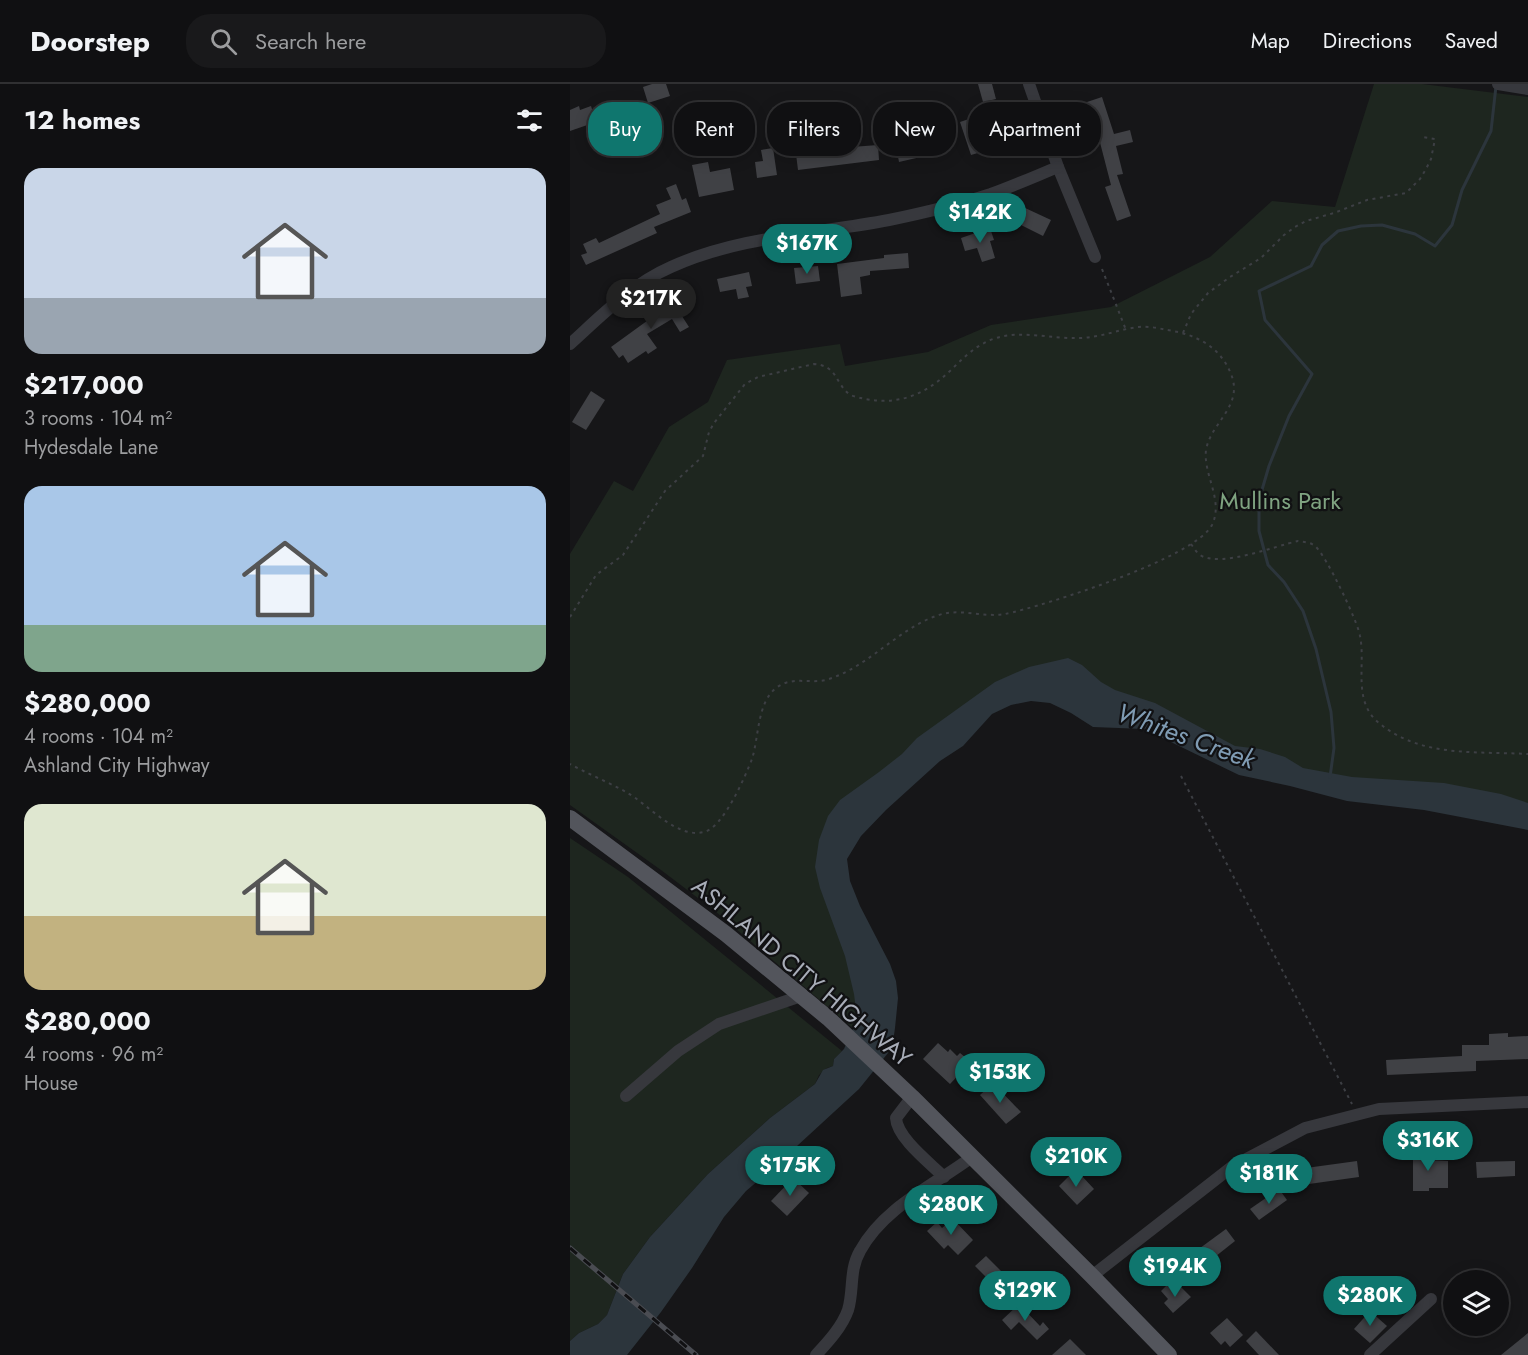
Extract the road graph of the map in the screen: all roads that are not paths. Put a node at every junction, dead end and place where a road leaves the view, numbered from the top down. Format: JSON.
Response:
{"nodes":[{"id":1,"x":1029,"y":84,"type":"edge"},
{"id":2,"x":1498,"y":84,"type":"edge"},
{"id":3,"x":1528,"y":88,"type":"edge"},
{"id":4,"x":1058,"y":167,"type":"junction"},
{"id":5,"x":1095,"y":257,"type":"dead end"},
{"id":6,"x":570,"y":344,"type":"edge"},
{"id":7,"x":570,"y":818,"type":"edge"},
{"id":8,"x":801,"y":996,"type":"junction"},
{"id":9,"x":626,"y":1096,"type":"dead end"},
{"id":10,"x":912,"y":1097,"type":"junction"},
{"id":11,"x":1528,"y":1102,"type":"edge"},
{"id":12,"x":972,"y":1157,"type":"junction"},
{"id":13,"x":944,"y":1177,"type":"junction"},
{"id":14,"x":1092,"y":1276,"type":"junction"},
{"id":15,"x":1431,"y":1299,"type":"dead end"},
{"id":16,"x":816,"y":1355,"type":"edge"},
{"id":17,"x":1169,"y":1355,"type":"edge"},
{"id":18,"x":1371,"y":1355,"type":"edge"}],
"edges":[{"from":1,"to":4,"type":"street"},
{"from":2,"to":3,"type":"street"},
{"from":4,"to":5,"type":"street"},
{"from":4,"to":6,"type":"street"},
{"from":7,"to":8,"type":"main road","name":"ASHLAND CITY HIGHWAY"},
{"from":8,"to":9,"type":"street"},
{"from":8,"to":10,"type":"main road","name":"ASHLAND CITY HIGHWAY"},
{"from":10,"to":12,"type":"main road","name":"ASHLAND CITY HIGHWAY"},
{"from":10,"to":13,"type":"street"},
{"from":11,"to":14,"type":"street"},
{"from":12,"to":13,"type":"street"},
{"from":12,"to":14,"type":"main road","name":"ASHLAND CITY HIGHWAY"},
{"from":13,"to":16,"type":"street"},
{"from":14,"to":17,"type":"main road","name":"ASHLAND CITY HIGHWAY"},
{"from":15,"to":18,"type":"street"}]}
